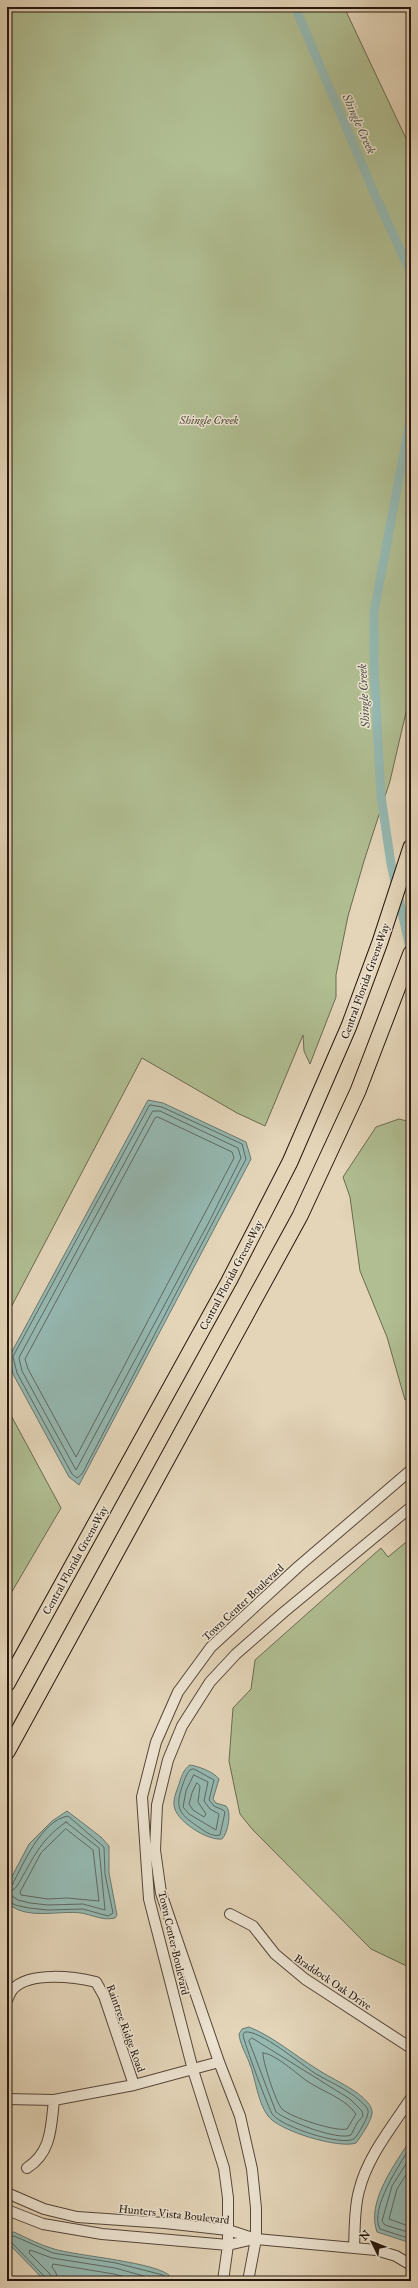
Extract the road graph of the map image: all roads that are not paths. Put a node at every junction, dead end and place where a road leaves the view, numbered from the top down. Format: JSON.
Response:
{"nodes":[{"id":1,"x":410,"y":851,"type":"edge"},
{"id":2,"x":411,"y":953,"type":"edge"},
{"id":3,"x":411,"y":1470,"type":"edge"},
{"id":4,"x":411,"y":1507,"type":"edge"},
{"id":5,"x":7,"y":1684,"type":"edge"},
{"id":6,"x":7,"y":1752,"type":"edge"},
{"id":7,"x":230,"y":1914,"type":"dead end"},
{"id":8,"x":7,"y":2000,"type":"edge"},
{"id":9,"x":411,"y":2048,"type":"edge"},
{"id":10,"x":219,"y":2062,"type":"junction"},
{"id":11,"x":193,"y":2070,"type":"junction"},
{"id":12,"x":134,"y":2084,"type":"junction"},
{"id":13,"x":411,"y":2098,"type":"edge"},
{"id":14,"x":7,"y":2099,"type":"edge"},
{"id":15,"x":54,"y":2100,"type":"junction"},
{"id":16,"x":27,"y":2168,"type":"dead end"},
{"id":17,"x":7,"y":2193,"type":"edge"},
{"id":18,"x":7,"y":2210,"type":"edge"},
{"id":19,"x":228,"y":2230,"type":"junction"},
{"id":20,"x":256,"y":2239,"type":"junction"},
{"id":21,"x":228,"y":2245,"type":"junction"},
{"id":22,"x":354,"y":2247,"type":"junction"},
{"id":23,"x":411,"y":2265,"type":"edge"},
{"id":24,"x":223,"y":2281,"type":"edge"},
{"id":25,"x":248,"y":2281,"type":"edge"}],
"edges":[{"from":1,"to":5,"type":"highway","name":"Central Florida GreeneWay"},
{"from":2,"to":6,"type":"highway"},
{"from":3,"to":11,"type":"street","name":"Town Center Boulevard"},
{"from":4,"to":10,"type":"street","name":"Town Center Boulevard"},
{"from":7,"to":9,"type":"street","name":"Braddock Oak Drive"},
{"from":8,"to":12,"type":"street","name":"Raintree Ridge Road"},
{"from":10,"to":11,"type":"street","name":"Raintree Ridge Road"},
{"from":10,"to":20,"type":"street","name":"Town Center Boulevard"},
{"from":11,"to":12,"type":"street","name":"Raintree Ridge Road"},
{"from":11,"to":19,"type":"street","name":"Town Center Boulevard"},
{"from":12,"to":15,"type":"street","name":"Raintree Ridge Road"},
{"from":13,"to":22,"type":"street"},
{"from":14,"to":15,"type":"street","name":"Raintree Ridge Road"},
{"from":15,"to":16,"type":"street"},
{"from":17,"to":19,"type":"street","name":"Hunters Vista Boulevard"},
{"from":18,"to":21,"type":"street"},
{"from":19,"to":20,"type":"street","name":"Hunters Vista Boulevard"},
{"from":19,"to":21,"type":"street","name":"Town Center Boulevard"},
{"from":20,"to":21,"type":"street"},
{"from":20,"to":22,"type":"street"},
{"from":20,"to":25,"type":"street","name":"Town Center Boulevard"},
{"from":21,"to":24,"type":"street","name":"Town Center Boulevard"},
{"from":22,"to":23,"type":"street"}]}
